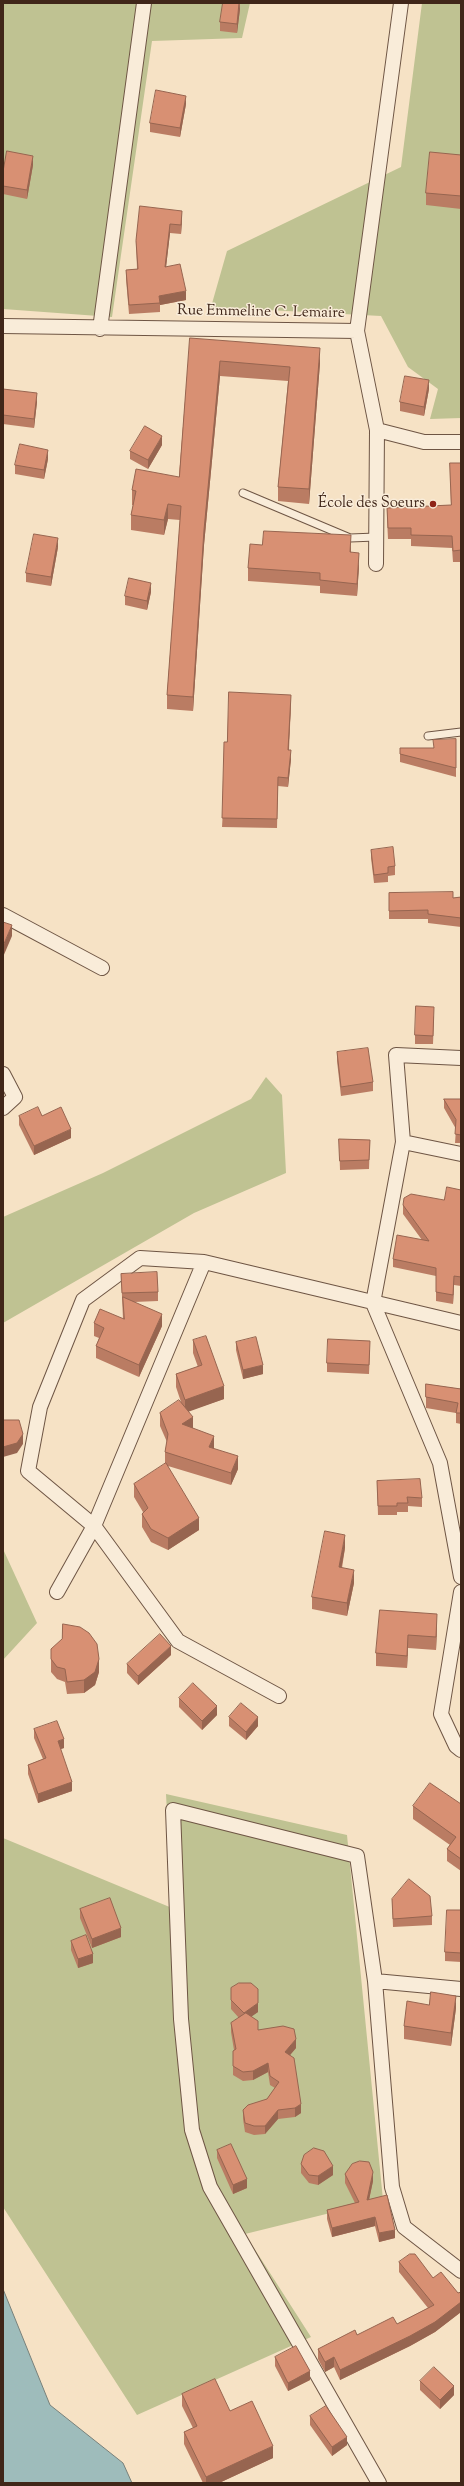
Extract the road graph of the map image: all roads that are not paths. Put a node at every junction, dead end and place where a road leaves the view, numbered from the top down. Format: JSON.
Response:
{"nodes":[{"id":1,"x":144,"y":3,"type":"edge"},
{"id":2,"x":401,"y":3,"type":"edge"},
{"id":3,"x":3,"y":326,"type":"edge"},
{"id":4,"x":100,"y":329,"type":"junction"},
{"id":5,"x":357,"y":331,"type":"junction"},
{"id":6,"x":377,"y":430,"type":"junction"},
{"id":7,"x":461,"y":442,"type":"edge"},
{"id":8,"x":244,"y":493,"type":"dead end"},
{"id":9,"x":376,"y":537,"type":"junction"},
{"id":10,"x":376,"y":564,"type":"dead end"},
{"id":11,"x":461,"y":732,"type":"edge"},
{"id":12,"x":428,"y":736,"type":"dead end"},
{"id":13,"x":3,"y":915,"type":"edge"},
{"id":14,"x":102,"y":968,"type":"dead end"},
{"id":15,"x":461,"y":1058,"type":"edge"},
{"id":16,"x":3,"y":1074,"type":"edge"},
{"id":17,"x":3,"y":1108,"type":"edge"},
{"id":18,"x":403,"y":1142,"type":"junction"},
{"id":19,"x":461,"y":1154,"type":"edge"},
{"id":20,"x":204,"y":1262,"type":"junction"},
{"id":21,"x":373,"y":1303,"type":"junction"},
{"id":22,"x":461,"y":1323,"type":"edge"},
{"id":23,"x":94,"y":1526,"type":"junction"},
{"id":24,"x":461,"y":1577,"type":"edge"},
{"id":25,"x":56,"y":1592,"type":"dead end"},
{"id":26,"x":461,"y":1592,"type":"edge"},
{"id":27,"x":279,"y":1696,"type":"dead end"},
{"id":28,"x":461,"y":1750,"type":"edge"},
{"id":29,"x":375,"y":1982,"type":"junction"},
{"id":30,"x":461,"y":1989,"type":"edge"},
{"id":31,"x":461,"y":2271,"type":"edge"},
{"id":32,"x":379,"y":2483,"type":"edge"}],
"edges":[{"from":1,"to":4,"type":"street"},
{"from":2,"to":5,"type":"street"},
{"from":3,"to":4,"type":"street","name":"Rue Emmeline C. Lemaire"},
{"from":4,"to":5,"type":"street","name":"Rue Emmeline C. Lemaire"},
{"from":5,"to":6,"type":"street","name":"Rue Emmeline C. Lemaire"},
{"from":6,"to":7,"type":"street"},
{"from":6,"to":9,"type":"street","name":"Rue Emmeline C. Lemaire"},
{"from":8,"to":9,"type":"lane"},
{"from":9,"to":10,"type":"street","name":"Rue Emmeline C. Lemaire"},
{"from":11,"to":12,"type":"lane"},
{"from":13,"to":14,"type":"street"},
{"from":15,"to":18,"type":"street"},
{"from":16,"to":17,"type":"street"},
{"from":18,"to":19,"type":"street"},
{"from":18,"to":21,"type":"street"},
{"from":20,"to":21,"type":"street"},
{"from":20,"to":23,"type":"street"},
{"from":20,"to":23,"type":"street"},
{"from":21,"to":22,"type":"street"},
{"from":21,"to":24,"type":"street"},
{"from":23,"to":25,"type":"street"},
{"from":23,"to":27,"type":"street"},
{"from":26,"to":28,"type":"street"},
{"from":29,"to":30,"type":"street"},
{"from":29,"to":31,"type":"street"},
{"from":29,"to":32,"type":"street"}]}
